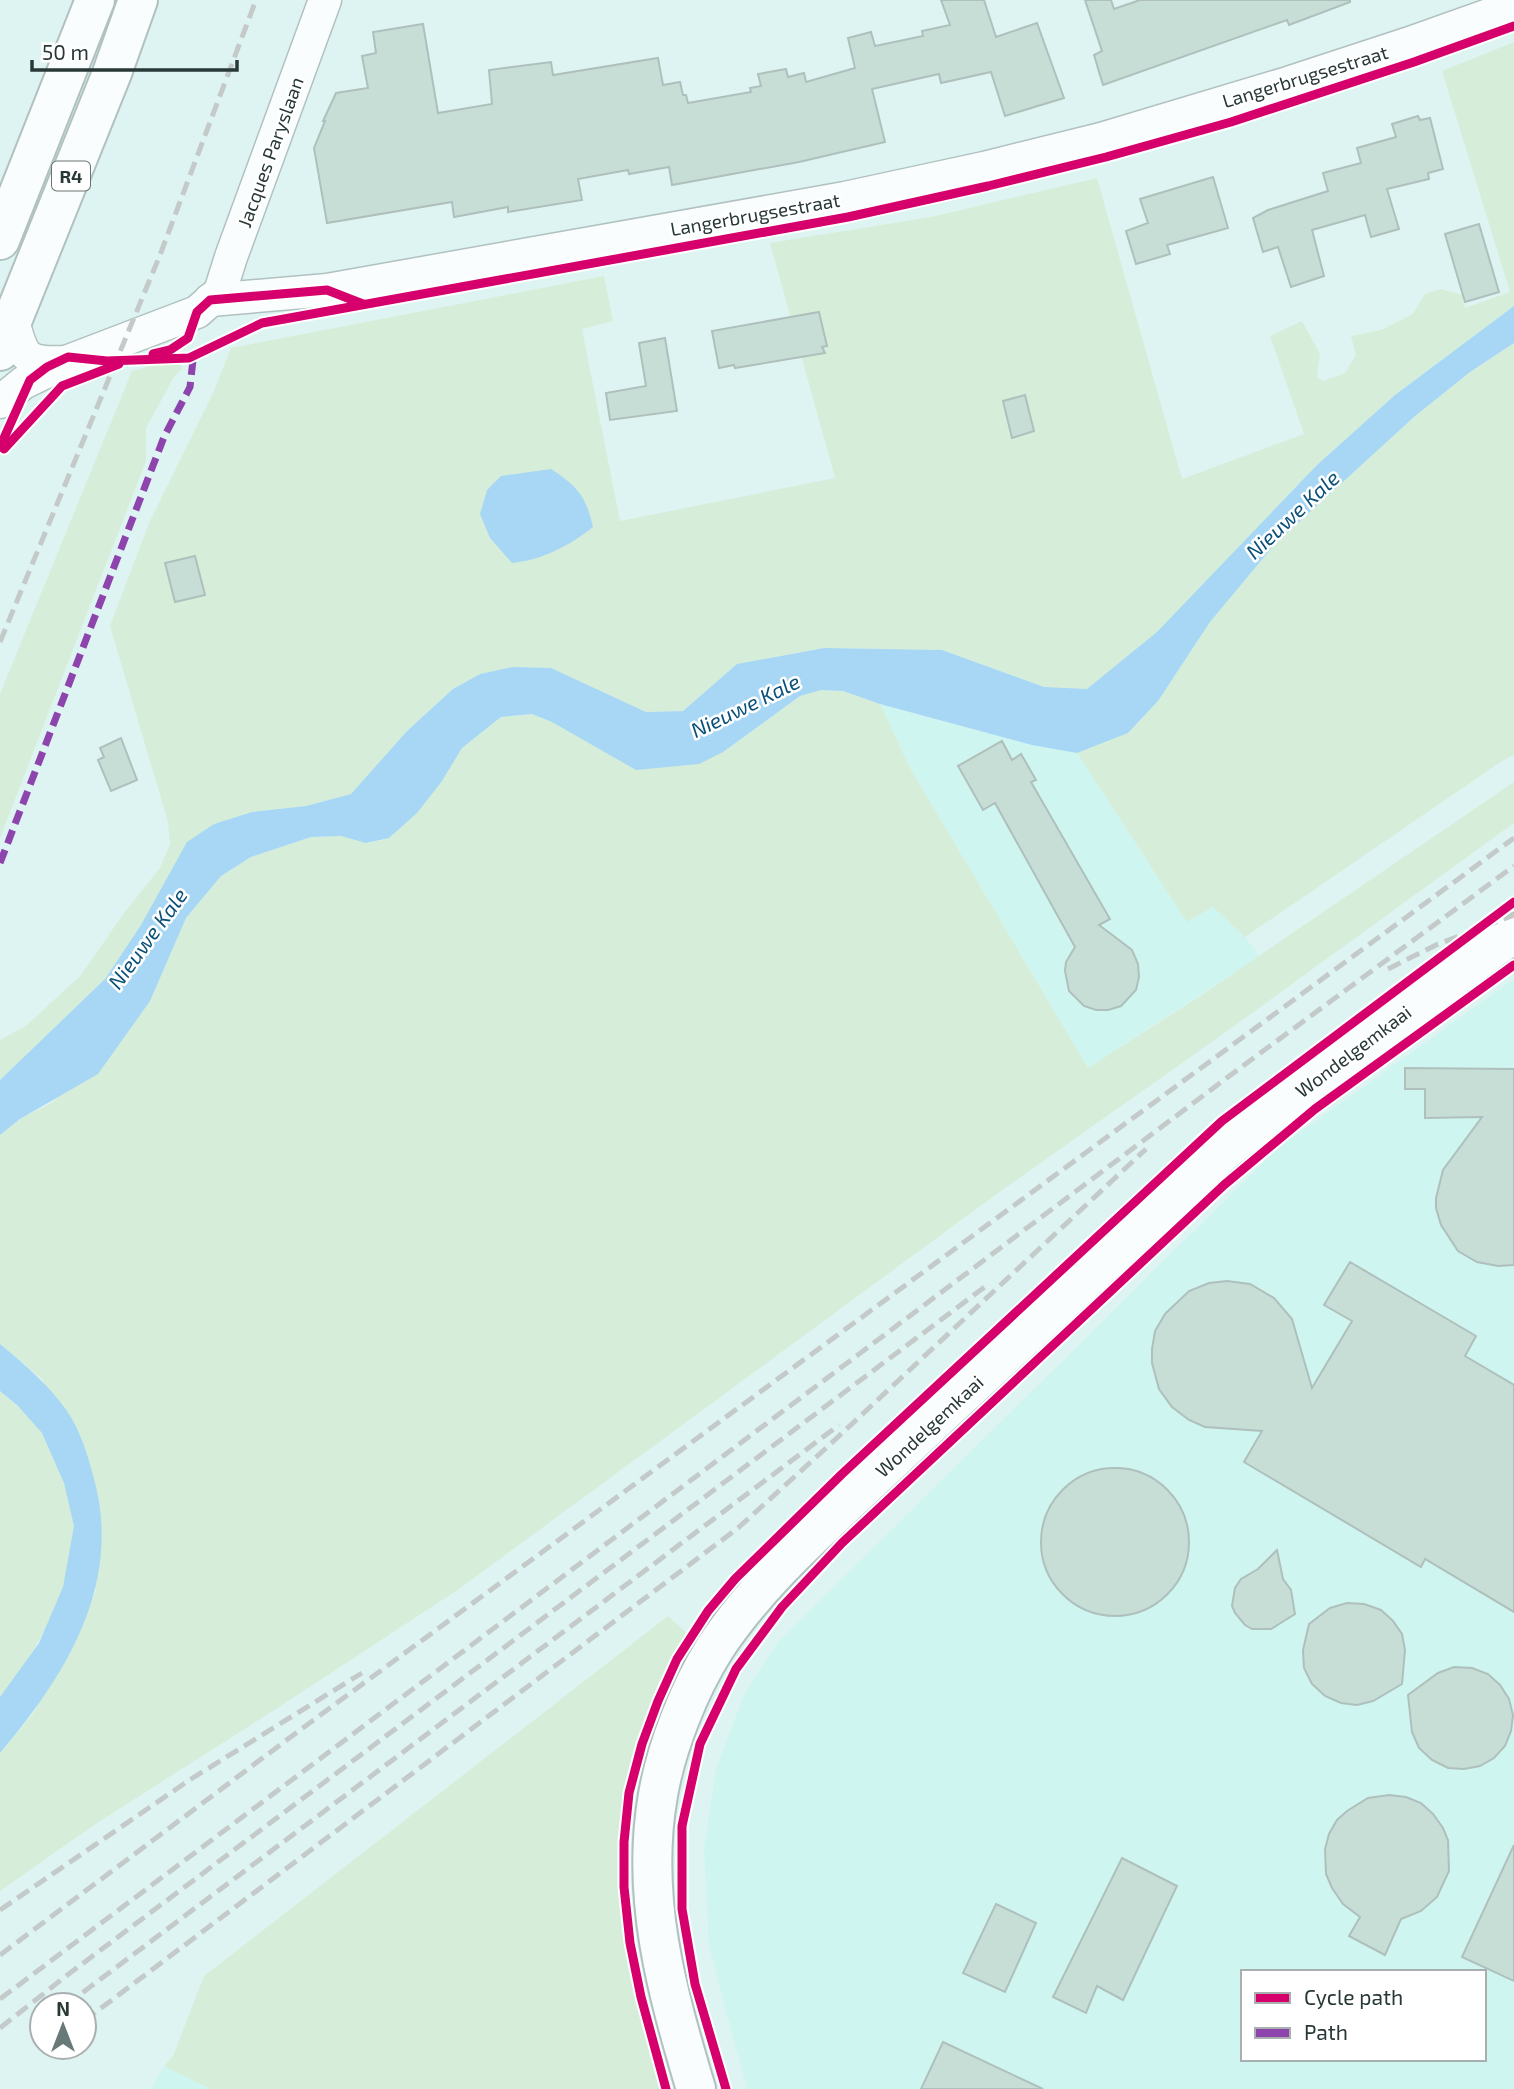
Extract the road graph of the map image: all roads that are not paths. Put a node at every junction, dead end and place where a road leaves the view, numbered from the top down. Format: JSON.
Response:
{"nodes":[{"id":1,"x":96,"y":0,"type":"edge"},
{"id":2,"x":138,"y":0,"type":"edge"},
{"id":3,"x":326,"y":0,"type":"edge"},
{"id":4,"x":1514,"y":6,"type":"edge"},
{"id":5,"x":0,"y":240,"type":"edge"},
{"id":6,"x":210,"y":299,"type":"junction"},
{"id":7,"x":6,"y":336,"type":"edge"},
{"id":8,"x":66,"y":362,"type":"junction"},
{"id":9,"x":0,"y":402,"type":"edge"},
{"id":10,"x":1514,"y":933,"type":"edge"},
{"id":11,"x":696,"y":2089,"type":"edge"}],
"edges":[{"from":1,"to":5,"type":"main road","number":"R4"},
{"from":2,"to":7,"type":"main road","number":"R4"},
{"from":3,"to":6,"type":"street","name":"Jacques Paryslaan"},
{"from":4,"to":6,"type":"street","name":"Langerbrugsestraat"},
{"from":6,"to":8,"type":"street","name":"Langerbrugsestraat"},
{"from":7,"to":8,"type":"street"},
{"from":8,"to":9,"type":"street","name":"Langerbrugsestraat"},
{"from":10,"to":11,"type":"main road","name":"Wondelgemkaai"}]}
